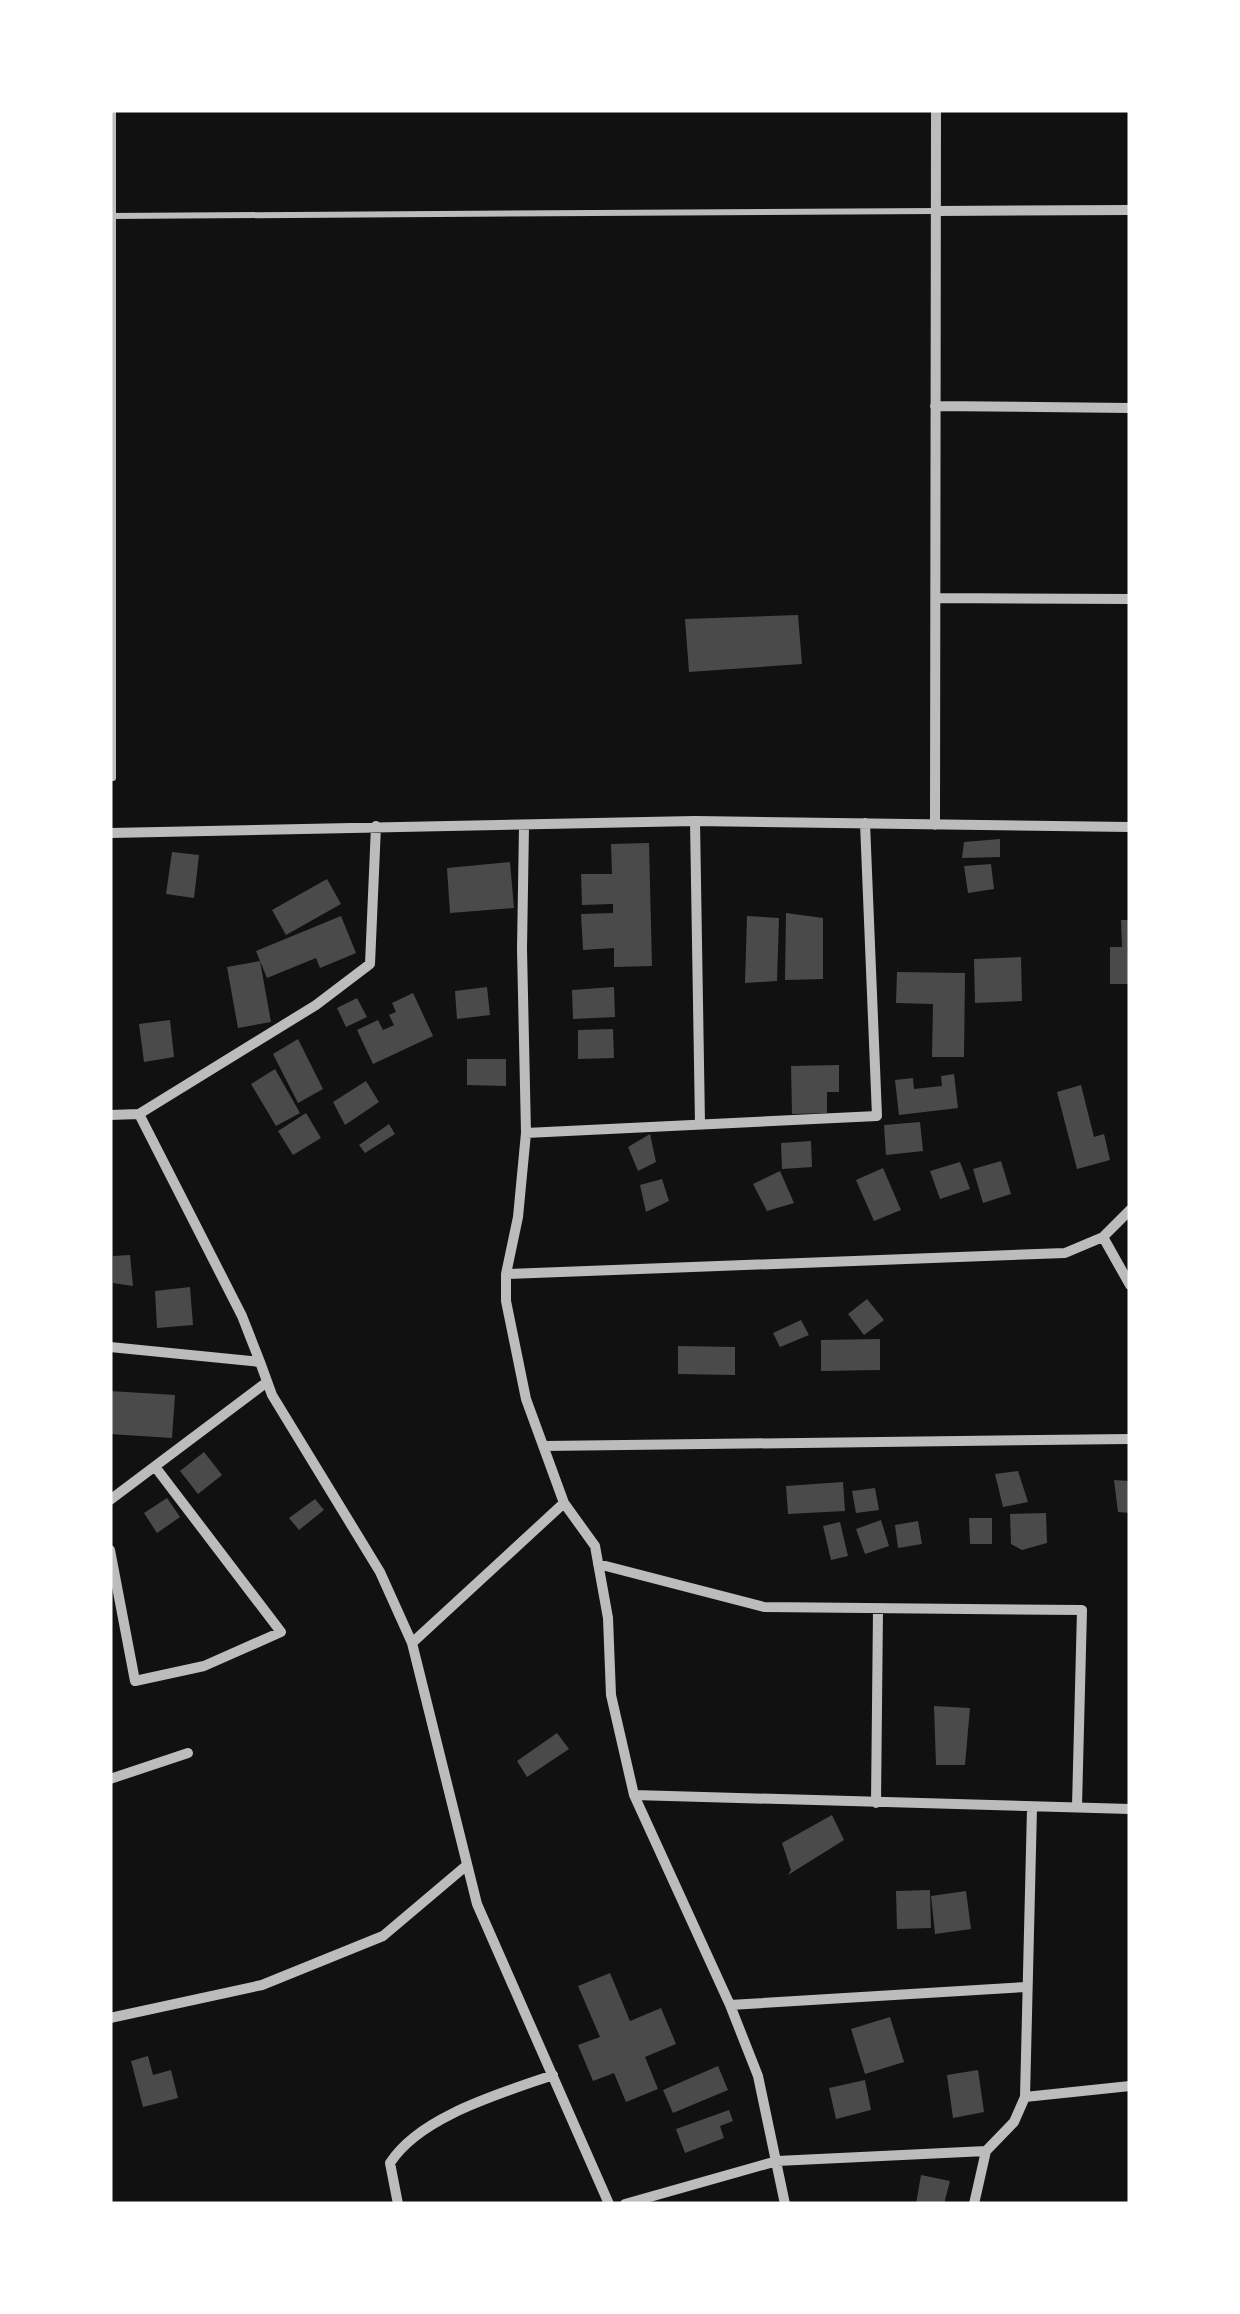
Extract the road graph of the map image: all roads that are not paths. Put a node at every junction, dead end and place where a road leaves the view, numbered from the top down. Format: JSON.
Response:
{"nodes":[{"id":1,"x":113,"y":110,"type":"edge"},
{"id":2,"x":936,"y":110,"type":"edge"},
{"id":3,"x":1130,"y":210,"type":"edge"},
{"id":4,"x":936,"y":211,"type":"junction"},
{"id":5,"x":111,"y":216,"type":"edge"},
{"id":6,"x":935,"y":406,"type":"junction"},
{"id":7,"x":1130,"y":408,"type":"edge"},
{"id":8,"x":936,"y":598,"type":"junction"},
{"id":9,"x":1130,"y":599,"type":"edge"},
{"id":10,"x":113,"y":778,"type":"dead end"},
{"id":11,"x":695,"y":821,"type":"junction"},
{"id":12,"x":865,"y":824,"type":"junction"},
{"id":13,"x":935,"y":825,"type":"junction"},
{"id":14,"x":376,"y":826,"type":"junction"},
{"id":15,"x":524,"y":826,"type":"junction"},
{"id":16,"x":1130,"y":828,"type":"edge"},
{"id":17,"x":110,"y":833,"type":"edge"},
{"id":18,"x":139,"y":1114,"type":"junction"},
{"id":19,"x":110,"y":1116,"type":"edge"},
{"id":20,"x":700,"y":1124,"type":"junction"},
{"id":21,"x":526,"y":1133,"type":"junction"},
{"id":22,"x":1130,"y":1210,"type":"edge"},
{"id":23,"x":1103,"y":1238,"type":"junction"},
{"id":24,"x":506,"y":1274,"type":"junction"},
{"id":25,"x":1130,"y":1285,"type":"edge"},
{"id":26,"x":110,"y":1347,"type":"edge"},
{"id":27,"x":260,"y":1362,"type":"junction"},
{"id":28,"x":267,"y":1382,"type":"junction"},
{"id":29,"x":1130,"y":1439,"type":"edge"},
{"id":30,"x":544,"y":1446,"type":"junction"},
{"id":31,"x":156,"y":1468,"type":"junction"},
{"id":32,"x":110,"y":1500,"type":"edge"},
{"id":33,"x":564,"y":1503,"type":"junction"},
{"id":34,"x":110,"y":1550,"type":"edge"},
{"id":35,"x":598,"y":1564,"type":"junction"},
{"id":36,"x":878,"y":1608,"type":"junction"},
{"id":37,"x":412,"y":1643,"type":"junction"},
{"id":38,"x":188,"y":1753,"type":"dead end"},
{"id":39,"x":110,"y":1779,"type":"edge"},
{"id":40,"x":634,"y":1796,"type":"junction"},
{"id":41,"x":876,"y":1803,"type":"junction"},
{"id":42,"x":1076,"y":1806,"type":"junction"},
{"id":43,"x":1032,"y":1808,"type":"junction"},
{"id":44,"x":1130,"y":1809,"type":"edge"},
{"id":45,"x":467,"y":1864,"type":"junction"},
{"id":46,"x":1026,"y":1987,"type":"junction"},
{"id":47,"x":730,"y":2005,"type":"junction"},
{"id":48,"x":110,"y":2018,"type":"edge"},
{"id":49,"x":553,"y":2075,"type":"junction"},
{"id":50,"x":1130,"y":2086,"type":"edge"},
{"id":51,"x":1025,"y":2097,"type":"junction"},
{"id":52,"x":986,"y":2151,"type":"junction"},
{"id":53,"x":778,"y":2161,"type":"junction"},
{"id":54,"x":398,"y":2204,"type":"edge"},
{"id":55,"x":609,"y":2204,"type":"edge"},
{"id":56,"x":625,"y":2204,"type":"edge"},
{"id":57,"x":785,"y":2204,"type":"edge"},
{"id":58,"x":974,"y":2204,"type":"edge"}],
"edges":[{"from":1,"to":5,"type":"lane"},
{"from":2,"to":4,"type":"street"},
{"from":3,"to":4,"type":"street"},
{"from":4,"to":5,"type":"lane"},
{"from":4,"to":6,"type":"street"},
{"from":5,"to":10,"type":"lane"},
{"from":6,"to":7,"type":"street"},
{"from":6,"to":8,"type":"street"},
{"from":8,"to":9,"type":"street"},
{"from":8,"to":13,"type":"street"},
{"from":11,"to":12,"type":"street"},
{"from":11,"to":15,"type":"street"},
{"from":11,"to":20,"type":"street"},
{"from":12,"to":13,"type":"street"},
{"from":12,"to":20,"type":"street"},
{"from":13,"to":16,"type":"street"},
{"from":14,"to":15,"type":"street"},
{"from":14,"to":17,"type":"street"},
{"from":14,"to":18,"type":"street"},
{"from":15,"to":21,"type":"street"},
{"from":18,"to":19,"type":"street"},
{"from":18,"to":27,"type":"street"},
{"from":20,"to":21,"type":"street"},
{"from":21,"to":24,"type":"street"},
{"from":22,"to":23,"type":"street"},
{"from":23,"to":24,"type":"street"},
{"from":23,"to":25,"type":"street"},
{"from":24,"to":30,"type":"street"},
{"from":26,"to":27,"type":"street"},
{"from":27,"to":28,"type":"street"},
{"from":28,"to":31,"type":"street"},
{"from":28,"to":37,"type":"street"},
{"from":29,"to":30,"type":"street"},
{"from":30,"to":33,"type":"street"},
{"from":31,"to":32,"type":"street"},
{"from":31,"to":34,"type":"street"},
{"from":33,"to":35,"type":"street"},
{"from":33,"to":37,"type":"street"},
{"from":35,"to":36,"type":"street"},
{"from":35,"to":40,"type":"street"},
{"from":36,"to":41,"type":"street"},
{"from":36,"to":42,"type":"street"},
{"from":37,"to":45,"type":"street"},
{"from":38,"to":39,"type":"street"},
{"from":40,"to":41,"type":"street"},
{"from":40,"to":47,"type":"street"},
{"from":41,"to":43,"type":"street"},
{"from":42,"to":43,"type":"street"},
{"from":42,"to":44,"type":"street"},
{"from":43,"to":46,"type":"street"},
{"from":45,"to":48,"type":"street"},
{"from":45,"to":49,"type":"street"},
{"from":46,"to":47,"type":"street"},
{"from":46,"to":51,"type":"street"},
{"from":47,"to":53,"type":"street"},
{"from":49,"to":54,"type":"street"},
{"from":49,"to":55,"type":"street"},
{"from":50,"to":51,"type":"street"},
{"from":51,"to":52,"type":"street"},
{"from":52,"to":53,"type":"street"},
{"from":52,"to":58,"type":"street"},
{"from":53,"to":56,"type":"street"},
{"from":53,"to":57,"type":"street"}]}
